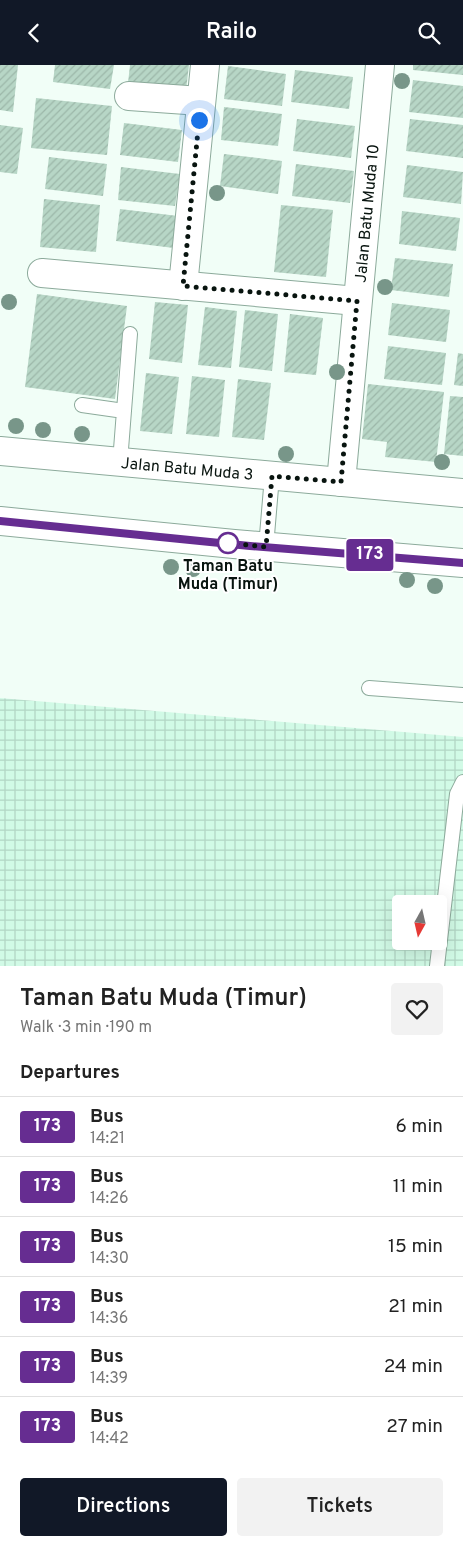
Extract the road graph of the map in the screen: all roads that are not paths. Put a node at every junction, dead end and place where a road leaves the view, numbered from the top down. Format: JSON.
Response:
{"nodes":[{"id":1,"x":204,"y":65,"type":"edge"},
{"id":2,"x":380,"y":65,"type":"edge"},
{"id":3,"x":129,"y":96,"type":"dead end"},
{"id":4,"x":201,"y":101,"type":"junction"},
{"id":5,"x":42,"y":273,"type":"dead end"},
{"id":6,"x":183,"y":286,"type":"junction"},
{"id":7,"x":357,"y":301,"type":"junction"},
{"id":8,"x":130,"y":334,"type":"dead end"},
{"id":9,"x":82,"y":405,"type":"dead end"},
{"id":10,"x":124,"y":411,"type":"junction"},
{"id":11,"x":0,"y":451,"type":"edge"},
{"id":12,"x":120,"y":462,"type":"junction"},
{"id":13,"x":272,"y":476,"type":"junction"},
{"id":14,"x":341,"y":482,"type":"junction"},
{"id":15,"x":463,"y":493,"type":"edge"},
{"id":16,"x":0,"y":521,"type":"edge"},
{"id":17,"x":266,"y":547,"type":"junction"},
{"id":18,"x":463,"y":563,"type":"edge"},
{"id":19,"x":369,"y":688,"type":"dead end"},
{"id":20,"x":463,"y":695,"type":"edge"},
{"id":21,"x":463,"y":782,"type":"edge"},
{"id":22,"x":437,"y":966,"type":"edge"}],
"edges":[{"from":1,"to":4,"type":"street"},
{"from":2,"to":7,"type":"street","name":"Jalan Batu Muda 10"},
{"from":3,"to":4,"type":"street"},
{"from":4,"to":6,"type":"street"},
{"from":5,"to":6,"type":"street"},
{"from":6,"to":7,"type":"street"},
{"from":7,"to":14,"type":"street","name":"Jalan Batu Muda 10"},
{"from":8,"to":10,"type":"lane"},
{"from":9,"to":10,"type":"lane"},
{"from":10,"to":12,"type":"lane"},
{"from":11,"to":12,"type":"street","name":"Jalan Batu Muda 3"},
{"from":12,"to":13,"type":"street","name":"Jalan Batu Muda 3"},
{"from":13,"to":14,"type":"street","name":"Jalan Batu Muda 3"},
{"from":13,"to":17,"type":"lane"},
{"from":14,"to":15,"type":"street","name":"Jalan Batu Muda 3"},
{"from":16,"to":17,"type":"street"},
{"from":17,"to":18,"type":"street"},
{"from":19,"to":20,"type":"lane"},
{"from":21,"to":22,"type":"lane"}]}
